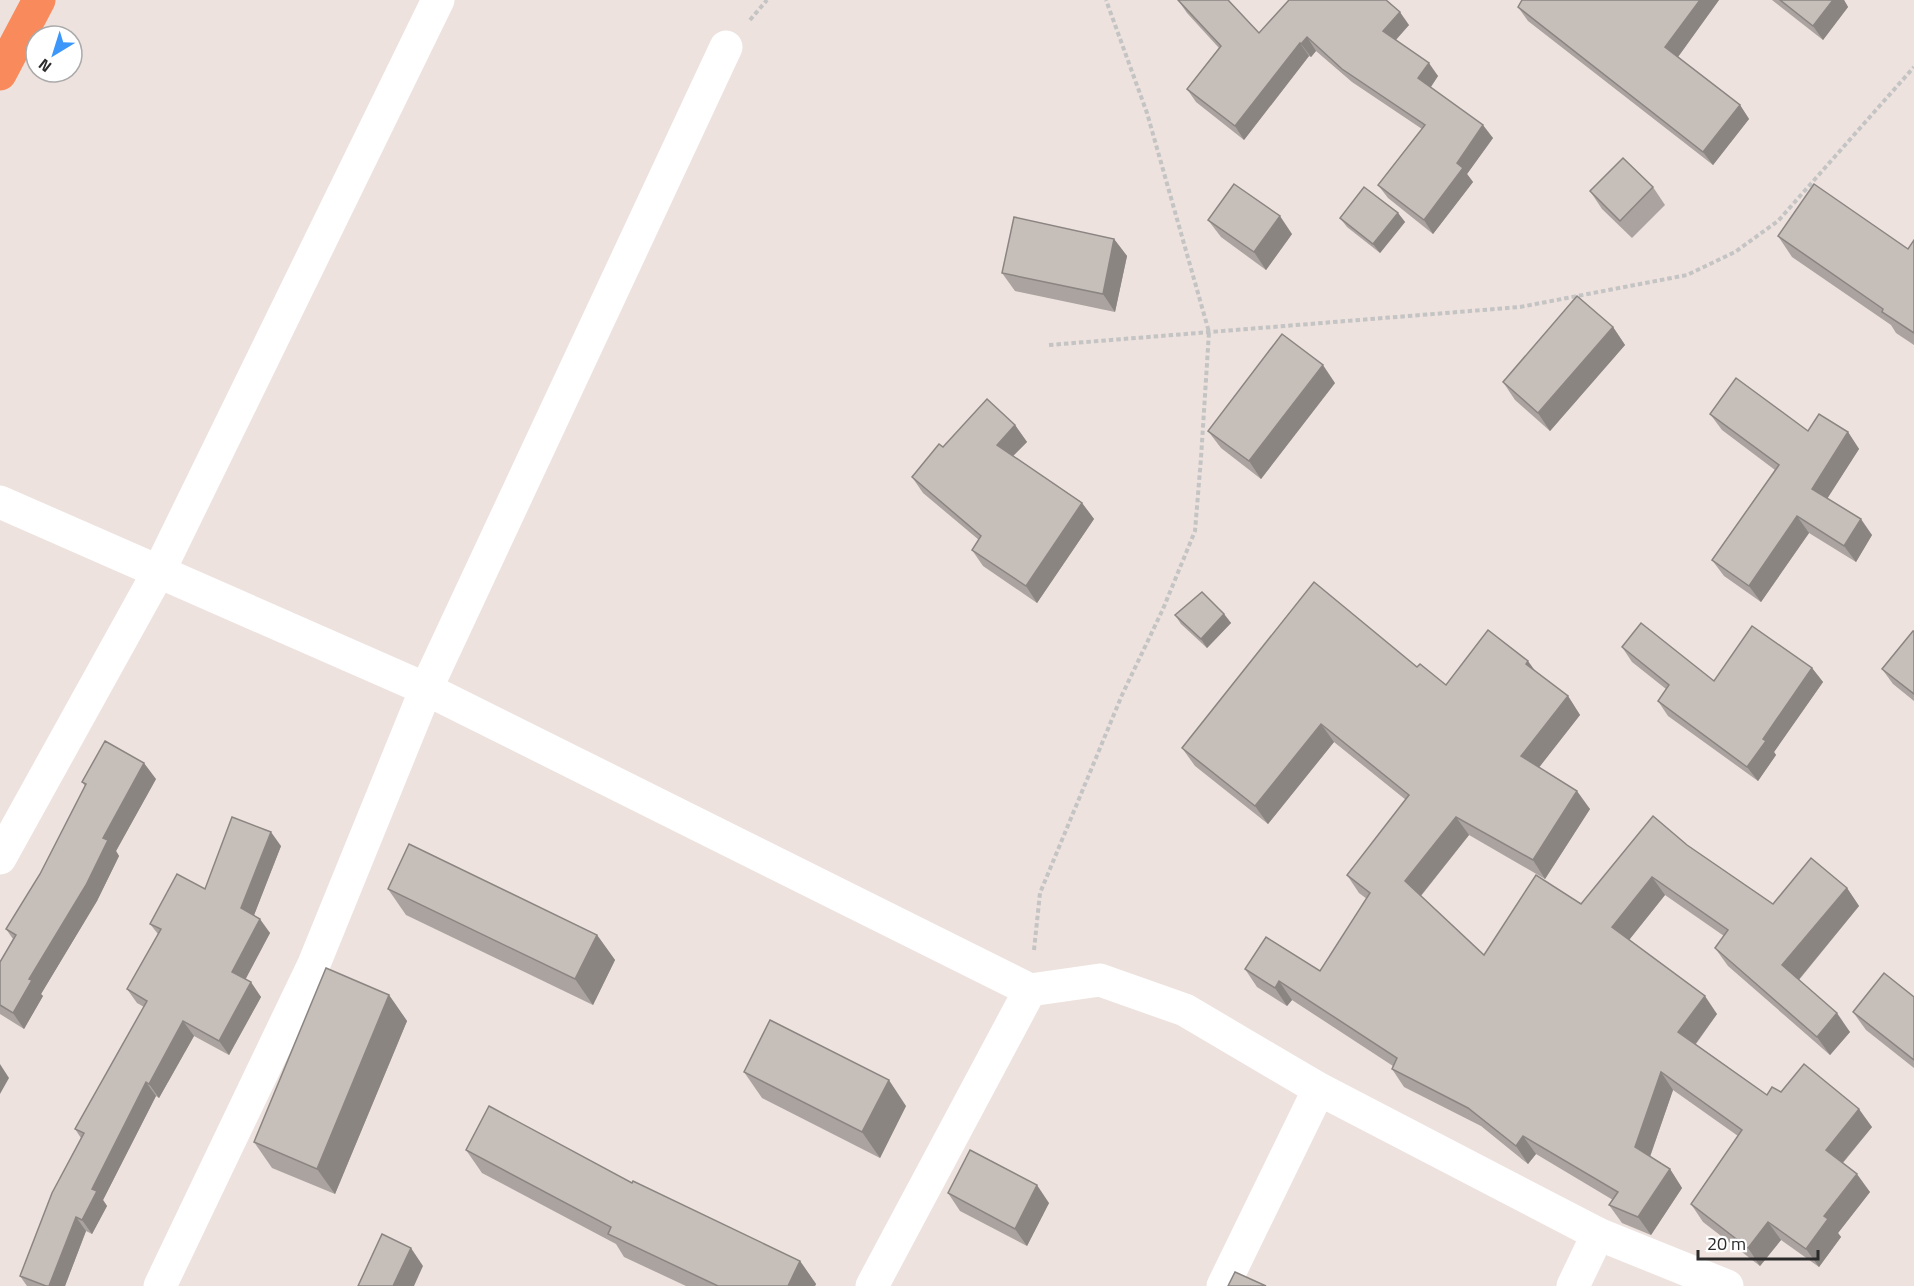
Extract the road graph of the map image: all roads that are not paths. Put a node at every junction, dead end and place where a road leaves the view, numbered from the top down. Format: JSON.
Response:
{"nodes":[{"id":1,"x":39,"y":0,"type":"edge"},
{"id":2,"x":438,"y":0,"type":"edge"},
{"id":3,"x":726,"y":47,"type":"dead end"},
{"id":4,"x":0,"y":74,"type":"edge"},
{"id":5,"x":0,"y":502,"type":"edge"},
{"id":6,"x":159,"y":571,"type":"junction"},
{"id":7,"x":426,"y":689,"type":"junction"},
{"id":8,"x":0,"y":858,"type":"edge"},
{"id":9,"x":1030,"y":990,"type":"junction"},
{"id":10,"x":1319,"y":1089,"type":"junction"},
{"id":11,"x":1598,"y":1234,"type":"junction"},
{"id":12,"x":160,"y":1286,"type":"edge"},
{"id":13,"x":872,"y":1286,"type":"edge"},
{"id":14,"x":1223,"y":1286,"type":"edge"},
{"id":15,"x":1573,"y":1286,"type":"edge"},
{"id":16,"x":1727,"y":1286,"type":"edge"}],
"edges":[{"from":1,"to":4,"type":"highway"},
{"from":2,"to":6,"type":"street"},
{"from":3,"to":7,"type":"street"},
{"from":5,"to":6,"type":"street"},
{"from":6,"to":7,"type":"street"},
{"from":6,"to":8,"type":"street"},
{"from":7,"to":9,"type":"street"},
{"from":7,"to":12,"type":"street"},
{"from":9,"to":10,"type":"street"},
{"from":9,"to":13,"type":"street"},
{"from":10,"to":11,"type":"street"},
{"from":10,"to":14,"type":"street"},
{"from":11,"to":15,"type":"street"},
{"from":11,"to":16,"type":"street"}]}
